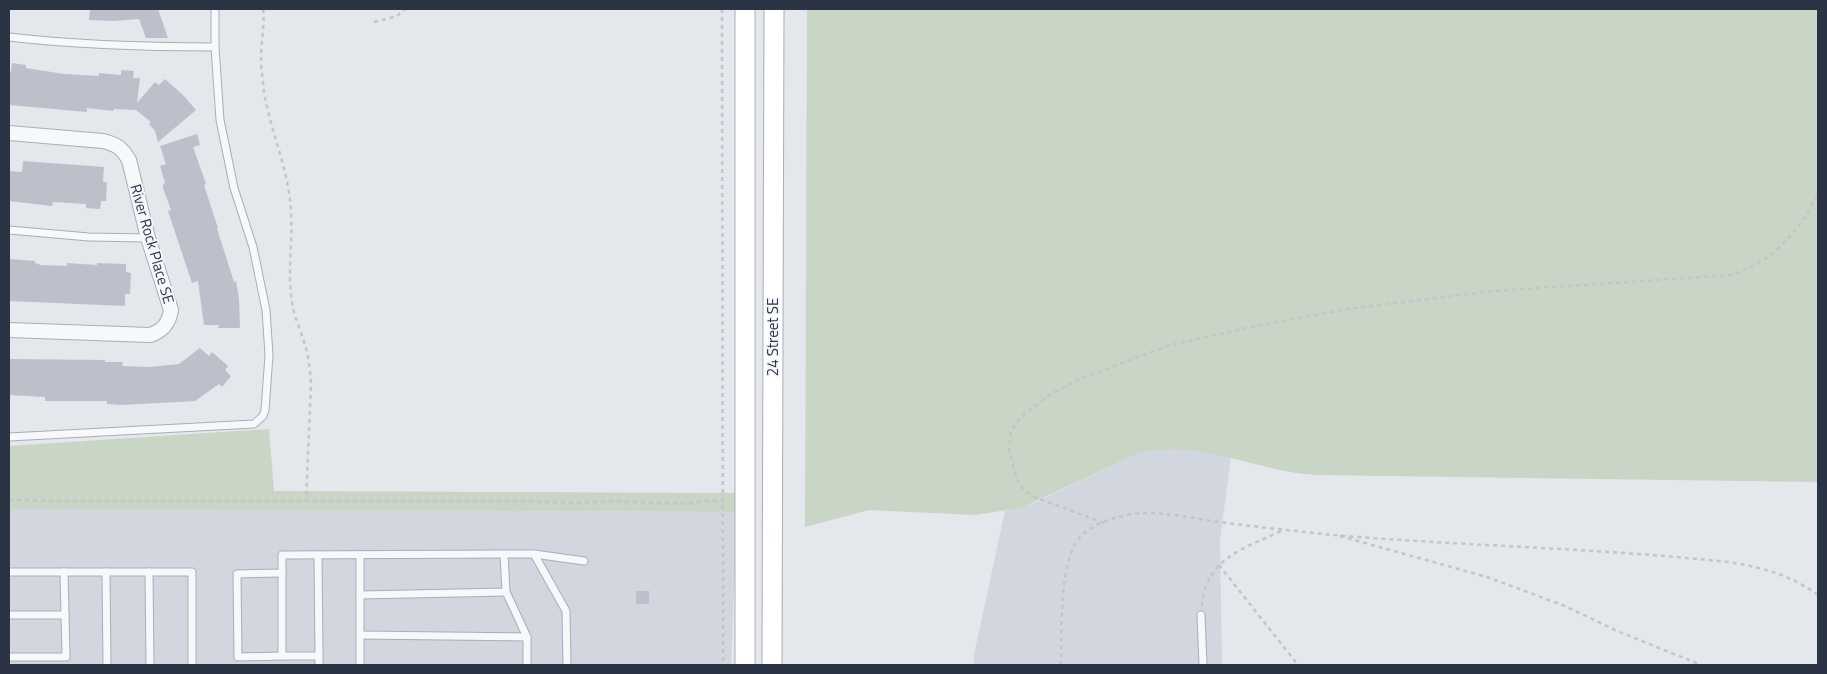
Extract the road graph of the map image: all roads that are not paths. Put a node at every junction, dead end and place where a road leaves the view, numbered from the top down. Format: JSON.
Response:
{"nodes":[{"id":1,"x":215,"y":9,"type":"edge"},
{"id":2,"x":745,"y":9,"type":"edge"},
{"id":3,"x":774,"y":9,"type":"edge"},
{"id":4,"x":9,"y":37,"type":"edge"},
{"id":5,"x":215,"y":46,"type":"junction"},
{"id":6,"x":9,"y":133,"type":"edge"},
{"id":7,"x":9,"y":230,"type":"edge"},
{"id":8,"x":148,"y":238,"type":"junction"},
{"id":9,"x":9,"y":330,"type":"edge"},
{"id":10,"x":9,"y":437,"type":"edge"},
{"id":11,"x":504,"y":554,"type":"junction"},
{"id":12,"x":534,"y":554,"type":"junction"},
{"id":13,"x":318,"y":555,"type":"junction"},
{"id":14,"x":360,"y":555,"type":"junction"},
{"id":15,"x":584,"y":561,"type":"dead end"},
{"id":16,"x":9,"y":572,"type":"edge"},
{"id":17,"x":64,"y":572,"type":"junction"},
{"id":18,"x":106,"y":572,"type":"junction"},
{"id":19,"x":149,"y":572,"type":"junction"},
{"id":20,"x":282,"y":573,"type":"junction"},
{"id":21,"x":506,"y":592,"type":"junction"},
{"id":22,"x":360,"y":595,"type":"junction"},
{"id":23,"x":9,"y":615,"type":"edge"},
{"id":24,"x":65,"y":615,"type":"junction"},
{"id":25,"x":1202,"y":615,"type":"road end"},
{"id":26,"x":360,"y":635,"type":"junction"},
{"id":27,"x":527,"y":637,"type":"junction"},
{"id":28,"x":282,"y":656,"type":"junction"},
{"id":29,"x":319,"y":656,"type":"junction"},
{"id":30,"x":9,"y":657,"type":"edge"},
{"id":31,"x":66,"y":657,"type":"junction"},
{"id":32,"x":66,"y":665,"type":"edge"},
{"id":33,"x":106,"y":665,"type":"edge"},
{"id":34,"x":150,"y":665,"type":"edge"},
{"id":35,"x":192,"y":665,"type":"edge"},
{"id":36,"x":319,"y":665,"type":"edge"},
{"id":37,"x":360,"y":665,"type":"edge"},
{"id":38,"x":527,"y":665,"type":"edge"},
{"id":39,"x":567,"y":665,"type":"edge"},
{"id":40,"x":745,"y":665,"type":"edge"},
{"id":41,"x":772,"y":665,"type":"edge"},
{"id":42,"x":1203,"y":665,"type":"edge"}],
"edges":[{"from":1,"to":5,"type":"lane"},
{"from":2,"to":40,"type":"main road","name":"24 Street SE"},
{"from":3,"to":41,"type":"main road","name":"24 Street SE"},
{"from":4,"to":5,"type":"lane"},
{"from":5,"to":10,"type":"lane"},
{"from":6,"to":8,"type":"street","name":"River Rock Place SE"},
{"from":7,"to":8,"type":"lane"},
{"from":8,"to":9,"type":"street","name":"River Rock Place SE"},
{"from":11,"to":12,"type":"lane"},
{"from":11,"to":14,"type":"lane"},
{"from":11,"to":21,"type":"lane"},
{"from":12,"to":15,"type":"lane"},
{"from":12,"to":39,"type":"lane"},
{"from":13,"to":14,"type":"lane"},
{"from":13,"to":20,"type":"lane"},
{"from":13,"to":29,"type":"lane"},
{"from":14,"to":22,"type":"lane"},
{"from":16,"to":17,"type":"lane"},
{"from":17,"to":18,"type":"lane"},
{"from":17,"to":24,"type":"lane"},
{"from":18,"to":19,"type":"lane"},
{"from":18,"to":33,"type":"lane"},
{"from":19,"to":34,"type":"lane"},
{"from":19,"to":35,"type":"lane"},
{"from":20,"to":28,"type":"lane"},
{"from":20,"to":28,"type":"lane"},
{"from":21,"to":22,"type":"lane"},
{"from":21,"to":27,"type":"lane"},
{"from":22,"to":26,"type":"lane"},
{"from":23,"to":24,"type":"lane"},
{"from":24,"to":31,"type":"lane"},
{"from":25,"to":42,"type":"lane"},
{"from":26,"to":27,"type":"lane"},
{"from":26,"to":37,"type":"lane"},
{"from":27,"to":38,"type":"lane"},
{"from":28,"to":29,"type":"lane"},
{"from":29,"to":36,"type":"lane"},
{"from":30,"to":31,"type":"lane"},
{"from":31,"to":32,"type":"lane"}]}
